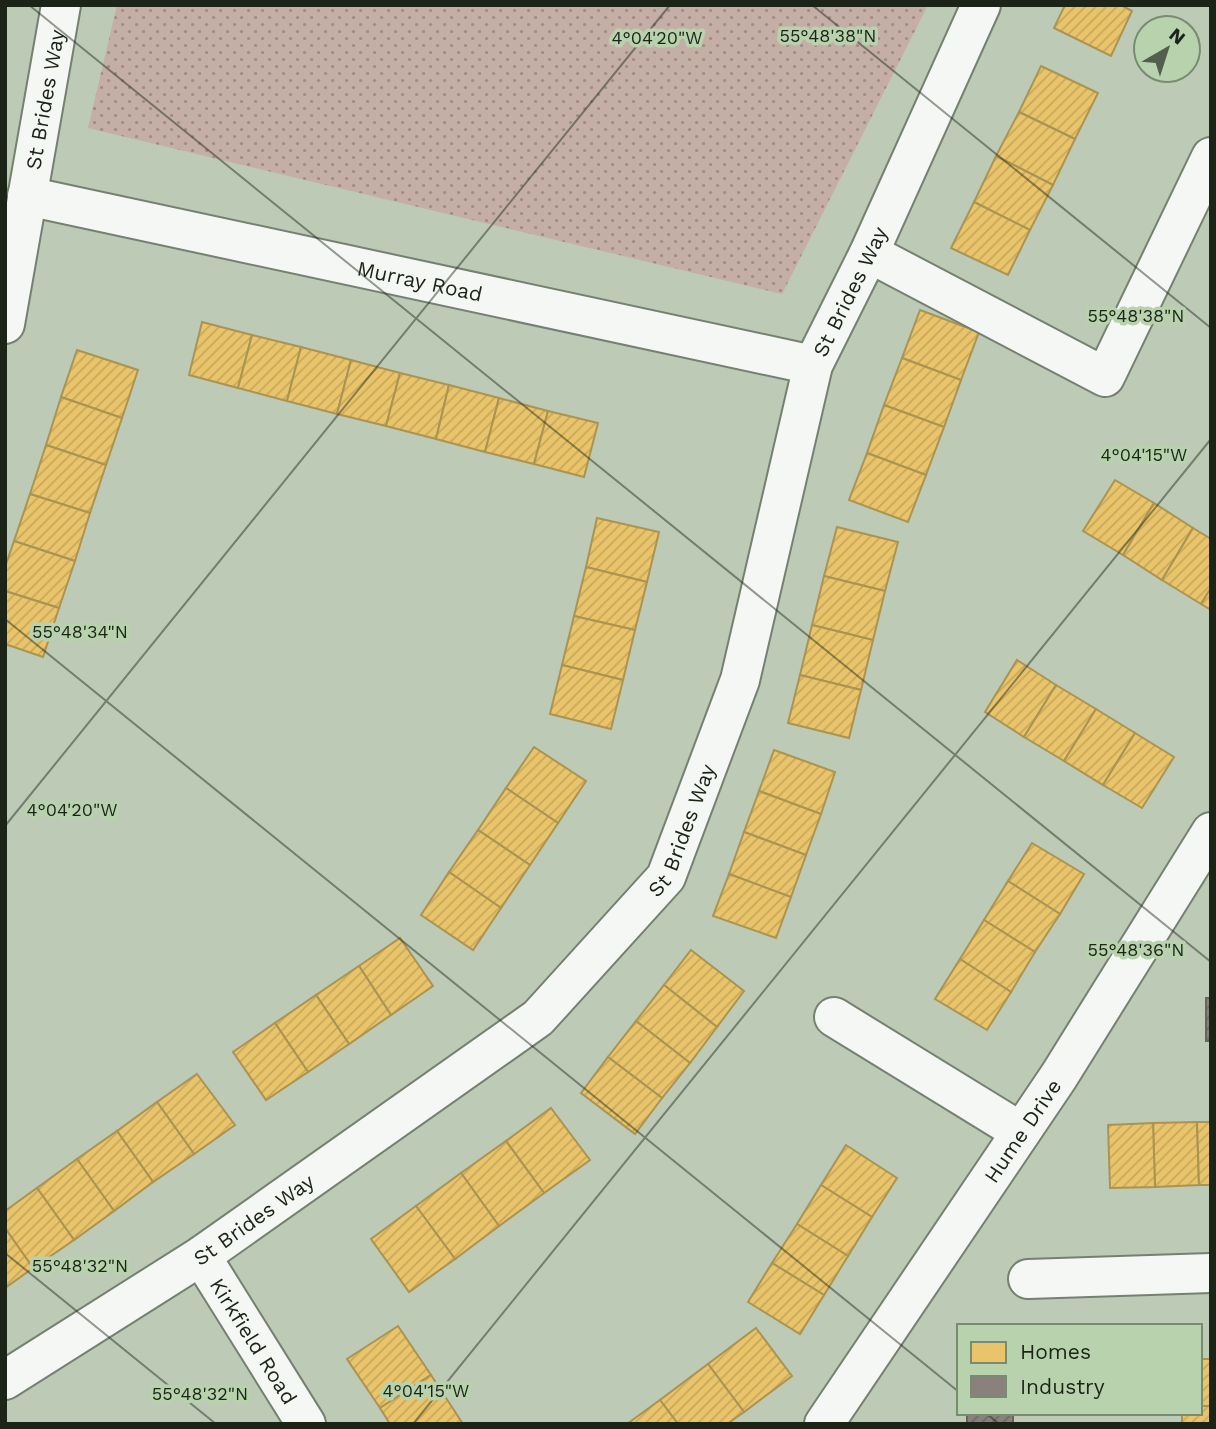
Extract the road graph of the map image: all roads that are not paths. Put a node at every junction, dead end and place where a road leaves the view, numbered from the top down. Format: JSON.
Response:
{"nodes":[{"id":1,"x":61,"y":5,"type":"edge"},
{"id":2,"x":981,"y":5,"type":"edge"},
{"id":3,"x":1211,"y":157,"type":"edge"},
{"id":4,"x":27,"y":196,"type":"junction"},
{"id":5,"x":869,"y":253,"type":"junction"},
{"id":6,"x":5,"y":324,"type":"edge"},
{"id":7,"x":813,"y":365,"type":"junction"},
{"id":8,"x":1211,"y":832,"type":"edge"},
{"id":9,"x":834,"y":1017,"type":"dead end"},
{"id":10,"x":1020,"y":1132,"type":"junction"},
{"id":11,"x":201,"y":1256,"type":"junction"},
{"id":12,"x":1211,"y":1273,"type":"edge"},
{"id":13,"x":1028,"y":1279,"type":"dead end"},
{"id":14,"x":5,"y":1380,"type":"edge"},
{"id":15,"x":306,"y":1424,"type":"edge"},
{"id":16,"x":824,"y":1424,"type":"edge"}],
"edges":[{"from":1,"to":4,"type":"street","name":"St Brides Way"},
{"from":2,"to":5,"type":"street","name":"St Brides Way"},
{"from":3,"to":5,"type":"street"},
{"from":4,"to":6,"type":"street","name":"St Brides Way"},
{"from":4,"to":7,"type":"street","name":"Murray Road"},
{"from":5,"to":7,"type":"street","name":"St Brides Way"},
{"from":7,"to":11,"type":"street","name":"St Brides Way"},
{"from":8,"to":10,"type":"street","name":"Hume Drive"},
{"from":9,"to":10,"type":"street"},
{"from":10,"to":16,"type":"street","name":"Hume Drive"},
{"from":11,"to":14,"type":"street","name":"St Brides Way"},
{"from":11,"to":15,"type":"street","name":"Kirkfield Road"},
{"from":12,"to":13,"type":"street"}]}
